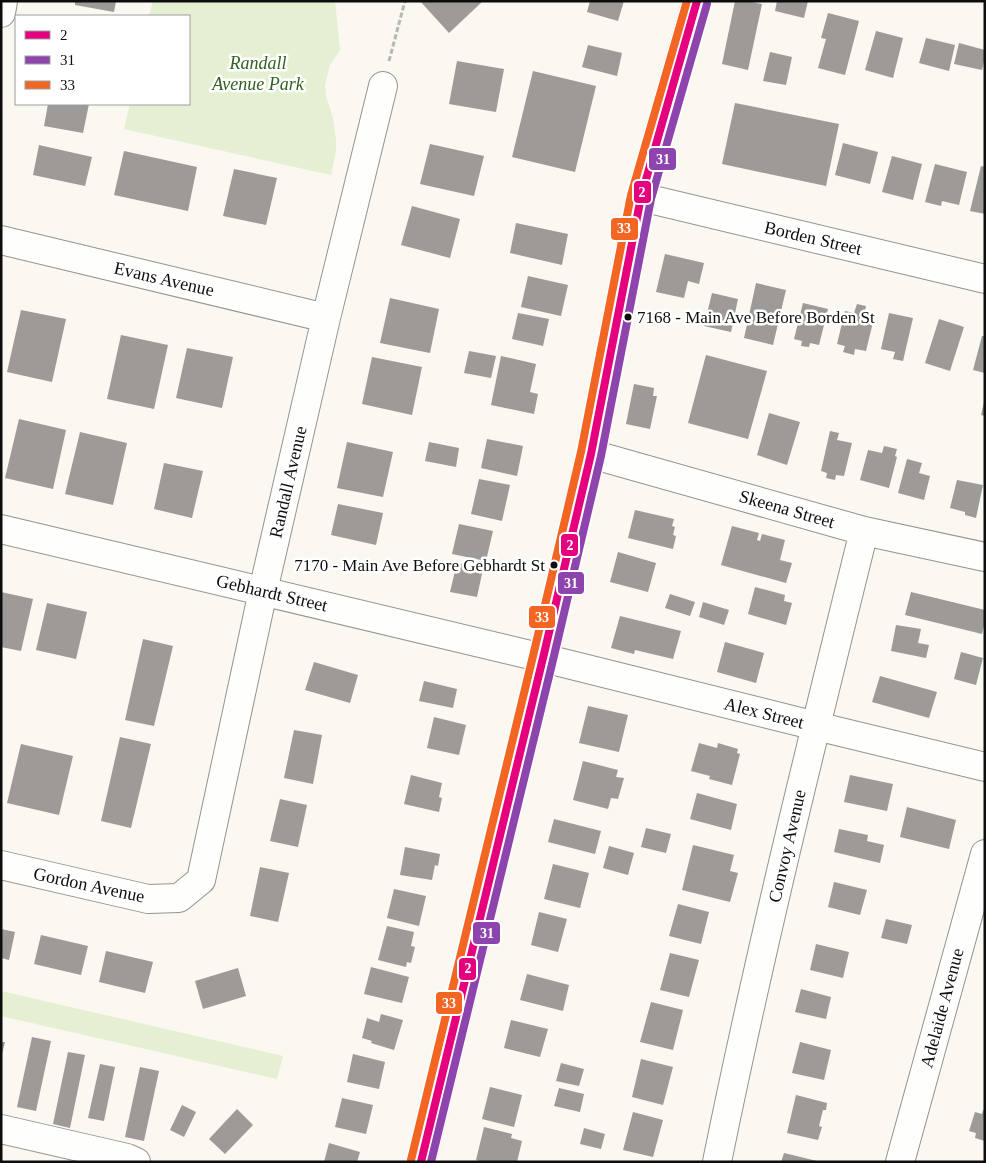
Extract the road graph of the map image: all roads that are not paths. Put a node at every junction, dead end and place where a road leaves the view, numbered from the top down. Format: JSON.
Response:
{"nodes":[{"id":1,"x":4,"y":1,"type":"edge"},
{"id":2,"x":697,"y":1,"type":"edge"},
{"id":3,"x":1,"y":13,"type":"edge"},
{"id":4,"x":383,"y":86,"type":"road end"},
{"id":5,"x":641,"y":197,"type":"junction"},
{"id":6,"x":1,"y":240,"type":"edge"},
{"id":7,"x":985,"y":280,"type":"edge"},
{"id":8,"x":326,"y":318,"type":"junction"},
{"id":9,"x":591,"y":454,"type":"junction"},
{"id":10,"x":1,"y":529,"type":"edge"},
{"id":11,"x":864,"y":531,"type":"junction"},
{"id":12,"x":985,"y":557,"type":"edge"},
{"id":13,"x":263,"y":591,"type":"junction"},
{"id":14,"x":543,"y":658,"type":"junction"},
{"id":15,"x":816,"y":726,"type":"junction"},
{"id":16,"x":985,"y":767,"type":"edge"},
{"id":17,"x":985,"y":854,"type":"edge"},
{"id":18,"x":1,"y":865,"type":"edge"},
{"id":19,"x":201,"y":880,"type":"joint"},
{"id":20,"x":1,"y":1129,"type":"edge"},
{"id":21,"x":136,"y":1162,"type":"edge"},
{"id":22,"x":421,"y":1162,"type":"edge"},
{"id":23,"x":717,"y":1162,"type":"edge"},
{"id":24,"x":900,"y":1162,"type":"edge"}],
"edges":[{"from":1,"to":3,"type":"street"},
{"from":2,"to":5,"type":"street"},
{"from":4,"to":8,"type":"street","name":"Randall Avenue"},
{"from":5,"to":7,"type":"street","name":"Borden Street"},
{"from":5,"to":9,"type":"street"},
{"from":6,"to":8,"type":"street","name":"Evans Avenue"},
{"from":8,"to":13,"type":"street","name":"Randall Avenue"},
{"from":9,"to":11,"type":"street","name":"Skeena Street"},
{"from":9,"to":14,"type":"street"},
{"from":10,"to":13,"type":"street","name":"Gebhardt Street"},
{"from":11,"to":12,"type":"street","name":"Skeena Street"},
{"from":11,"to":15,"type":"street","name":"Convoy Avenue"},
{"from":13,"to":14,"type":"street","name":"Gebhardt Street"},
{"from":13,"to":19,"type":"street","name":"Randall Avenue"},
{"from":14,"to":15,"type":"street","name":"Alex Street"},
{"from":14,"to":22,"type":"street"},
{"from":15,"to":16,"type":"street","name":"Alex Street"},
{"from":15,"to":23,"type":"street","name":"Convoy Avenue"},
{"from":17,"to":24,"type":"street","name":"Adelaide Avenue"},
{"from":18,"to":19,"type":"street","name":"Gordon Avenue"},
{"from":20,"to":21,"type":"street"}]}
